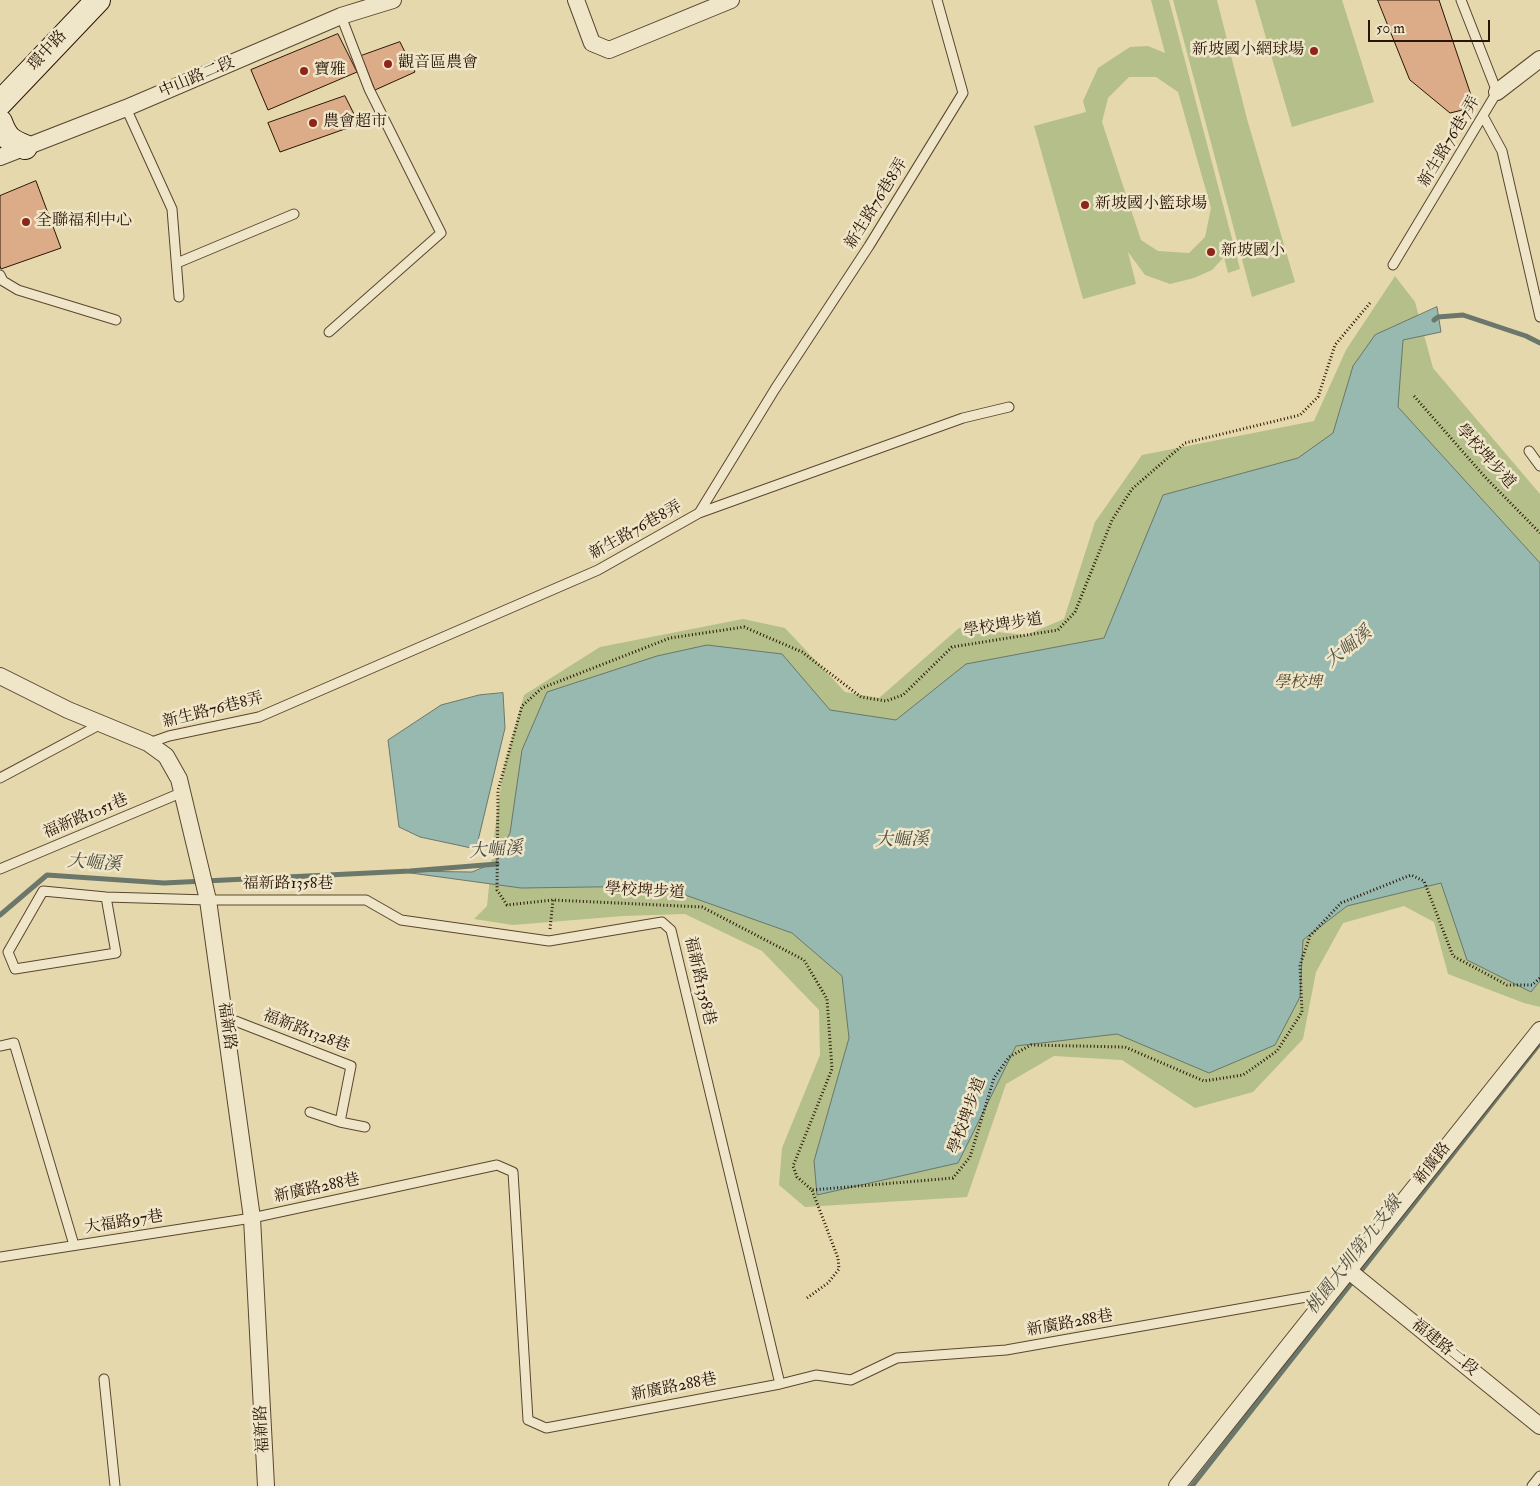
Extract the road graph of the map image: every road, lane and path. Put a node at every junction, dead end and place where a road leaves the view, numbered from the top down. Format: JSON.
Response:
{"nodes":[{"id":1,"x":98,"y":0,"type":"edge"},
{"id":2,"x":393,"y":0,"type":"edge"},
{"id":3,"x":576,"y":0,"type":"edge"},
{"id":4,"x":731,"y":0,"type":"edge"},
{"id":5,"x":937,"y":0,"type":"edge"},
{"id":6,"x":1462,"y":0,"type":"edge"},
{"id":7,"x":341,"y":16,"type":"junction"},
{"id":8,"x":1540,"y":59,"type":"edge"},
{"id":9,"x":1497,"y":92,"type":"junction"},
{"id":10,"x":0,"y":103,"type":"edge"},
{"id":11,"x":126,"y":108,"type":"junction"},
{"id":12,"x":1483,"y":116,"type":"junction"},
{"id":13,"x":0,"y":122,"type":"edge"},
{"id":14,"x":25,"y":148,"type":"junction"},
{"id":15,"x":0,"y":157,"type":"edge"},
{"id":16,"x":294,"y":214,"type":"dead end"},
{"id":17,"x":176,"y":263,"type":"junction"},
{"id":18,"x":1393,"y":266,"type":"dead end"},
{"id":19,"x":0,"y":275,"type":"edge"},
{"id":20,"x":179,"y":297,"type":"dead end"},
{"id":21,"x":1370,"y":303,"type":"dead end"},
{"id":22,"x":1540,"y":317,"type":"edge"},
{"id":23,"x":116,"y":320,"type":"dead end"},
{"id":24,"x":329,"y":332,"type":"dead end"},
{"id":25,"x":1414,"y":396,"type":"dead end"},
{"id":26,"x":1009,"y":407,"type":"dead end"},
{"id":27,"x":1529,"y":451,"type":"dead end"},
{"id":28,"x":1540,"y":466,"type":"edge"},
{"id":29,"x":699,"y":513,"type":"junction"},
{"id":30,"x":1540,"y":533,"type":"edge"},
{"id":31,"x":0,"y":676,"type":"edge"},
{"id":32,"x":101,"y":724,"type":"junction"},
{"id":33,"x":148,"y":744,"type":"junction"},
{"id":34,"x":0,"y":778,"type":"edge"},
{"id":35,"x":183,"y":792,"type":"junction"},
{"id":36,"x":0,"y":869,"type":"edge"},
{"id":37,"x":106,"y":897,"type":"junction"},
{"id":38,"x":208,"y":900,"type":"junction"},
{"id":39,"x":553,"y":900,"type":"junction"},
{"id":40,"x":549,"y":941,"type":"junction"},
{"id":41,"x":1540,"y":978,"type":"edge"},
{"id":42,"x":225,"y":1017,"type":"junction"},
{"id":43,"x":1540,"y":1030,"type":"edge"},
{"id":44,"x":0,"y":1046,"type":"edge"},
{"id":45,"x":310,"y":1112,"type":"dead end"},
{"id":46,"x":340,"y":1122,"type":"junction"},
{"id":47,"x":365,"y":1127,"type":"dead end"},
{"id":48,"x":812,"y":1190,"type":"junction"},
{"id":49,"x":252,"y":1218,"type":"junction"},
{"id":50,"x":74,"y":1245,"type":"junction"},
{"id":51,"x":0,"y":1257,"type":"edge"},
{"id":52,"x":1349,"y":1271,"type":"junction"},
{"id":53,"x":1332,"y":1292,"type":"junction"},
{"id":54,"x":807,"y":1298,"type":"dead end"},
{"id":55,"x":104,"y":1379,"type":"dead end"},
{"id":56,"x":780,"y":1384,"type":"junction"},
{"id":57,"x":1540,"y":1426,"type":"edge"},
{"id":58,"x":1540,"y":1476,"type":"edge"},
{"id":59,"x":115,"y":1486,"type":"edge"},
{"id":60,"x":266,"y":1486,"type":"edge"},
{"id":61,"x":1177,"y":1486,"type":"edge"},
{"id":62,"x":1532,"y":1486,"type":"edge"}],
"edges":[{"from":1,"to":10,"type":"main road","name":"環中路"},
{"from":2,"to":7,"type":"street","name":"中山路二段"},
{"from":3,"to":4,"type":"street"},
{"from":5,"to":29,"type":"lane","name":"新生路76巷8弄"},
{"from":6,"to":9,"type":"lane","name":"新生路76巷7弄"},
{"from":7,"to":11,"type":"street","name":"中山路二段"},
{"from":7,"to":24,"type":"lane"},
{"from":8,"to":9,"type":"street"},
{"from":9,"to":12,"type":"lane","name":"新生路76巷7弄"},
{"from":11,"to":14,"type":"street","name":"中山路二段"},
{"from":11,"to":17,"type":"lane"},
{"from":12,"to":18,"type":"lane","name":"新生路76巷7弄"},
{"from":12,"to":22,"type":"lane"},
{"from":13,"to":14,"type":"main road"},
{"from":14,"to":15,"type":"street","name":"中山路二段"},
{"from":16,"to":17,"type":"lane"},
{"from":17,"to":20,"type":"lane"},
{"from":19,"to":23,"type":"lane"},
{"from":21,"to":39,"type":"path","name":"學校埤步道"},
{"from":25,"to":30,"type":"path","name":"學校埤步道"},
{"from":26,"to":29,"type":"lane"},
{"from":27,"to":28,"type":"lane"},
{"from":29,"to":33,"type":"lane","name":"新生路76巷8弄"},
{"from":31,"to":32,"type":"street","name":"福新路"},
{"from":32,"to":33,"type":"street","name":"福新路"},
{"from":32,"to":34,"type":"lane"},
{"from":33,"to":35,"type":"street","name":"福新路"},
{"from":35,"to":36,"type":"lane","name":"福新路1051巷"},
{"from":35,"to":38,"type":"street","name":"福新路"},
{"from":37,"to":37,"type":"lane","name":"福新路1358巷"},
{"from":37,"to":38,"type":"lane","name":"福新路1358巷"},
{"from":38,"to":40,"type":"lane","name":"福新路1358巷"},
{"from":38,"to":42,"type":"street","name":"福新路"},
{"from":39,"to":40,"type":"path"},
{"from":39,"to":48,"type":"path","name":"學校埤步道"},
{"from":40,"to":56,"type":"lane","name":"福新路1358巷"},
{"from":41,"to":48,"type":"path","name":"學校埤步道"},
{"from":42,"to":46,"type":"lane","name":"福新路1328巷"},
{"from":42,"to":49,"type":"street","name":"福新路"},
{"from":43,"to":52,"type":"street","name":"新廣路"},
{"from":44,"to":50,"type":"lane"},
{"from":45,"to":46,"type":"lane"},
{"from":46,"to":47,"type":"lane"},
{"from":48,"to":54,"type":"path"},
{"from":49,"to":50,"type":"lane","name":"大福路97巷"},
{"from":49,"to":56,"type":"lane","name":"新廣路288巷"},
{"from":49,"to":60,"type":"street","name":"福新路"},
{"from":50,"to":51,"type":"lane","name":"大福路97巷"},
{"from":52,"to":53,"type":"street","name":"新廣路"},
{"from":52,"to":57,"type":"street","name":"福建路二段"},
{"from":53,"to":56,"type":"lane","name":"新廣路288巷"},
{"from":53,"to":61,"type":"street","name":"新廣路"},
{"from":55,"to":59,"type":"lane"},
{"from":58,"to":62,"type":"lane"}]}
